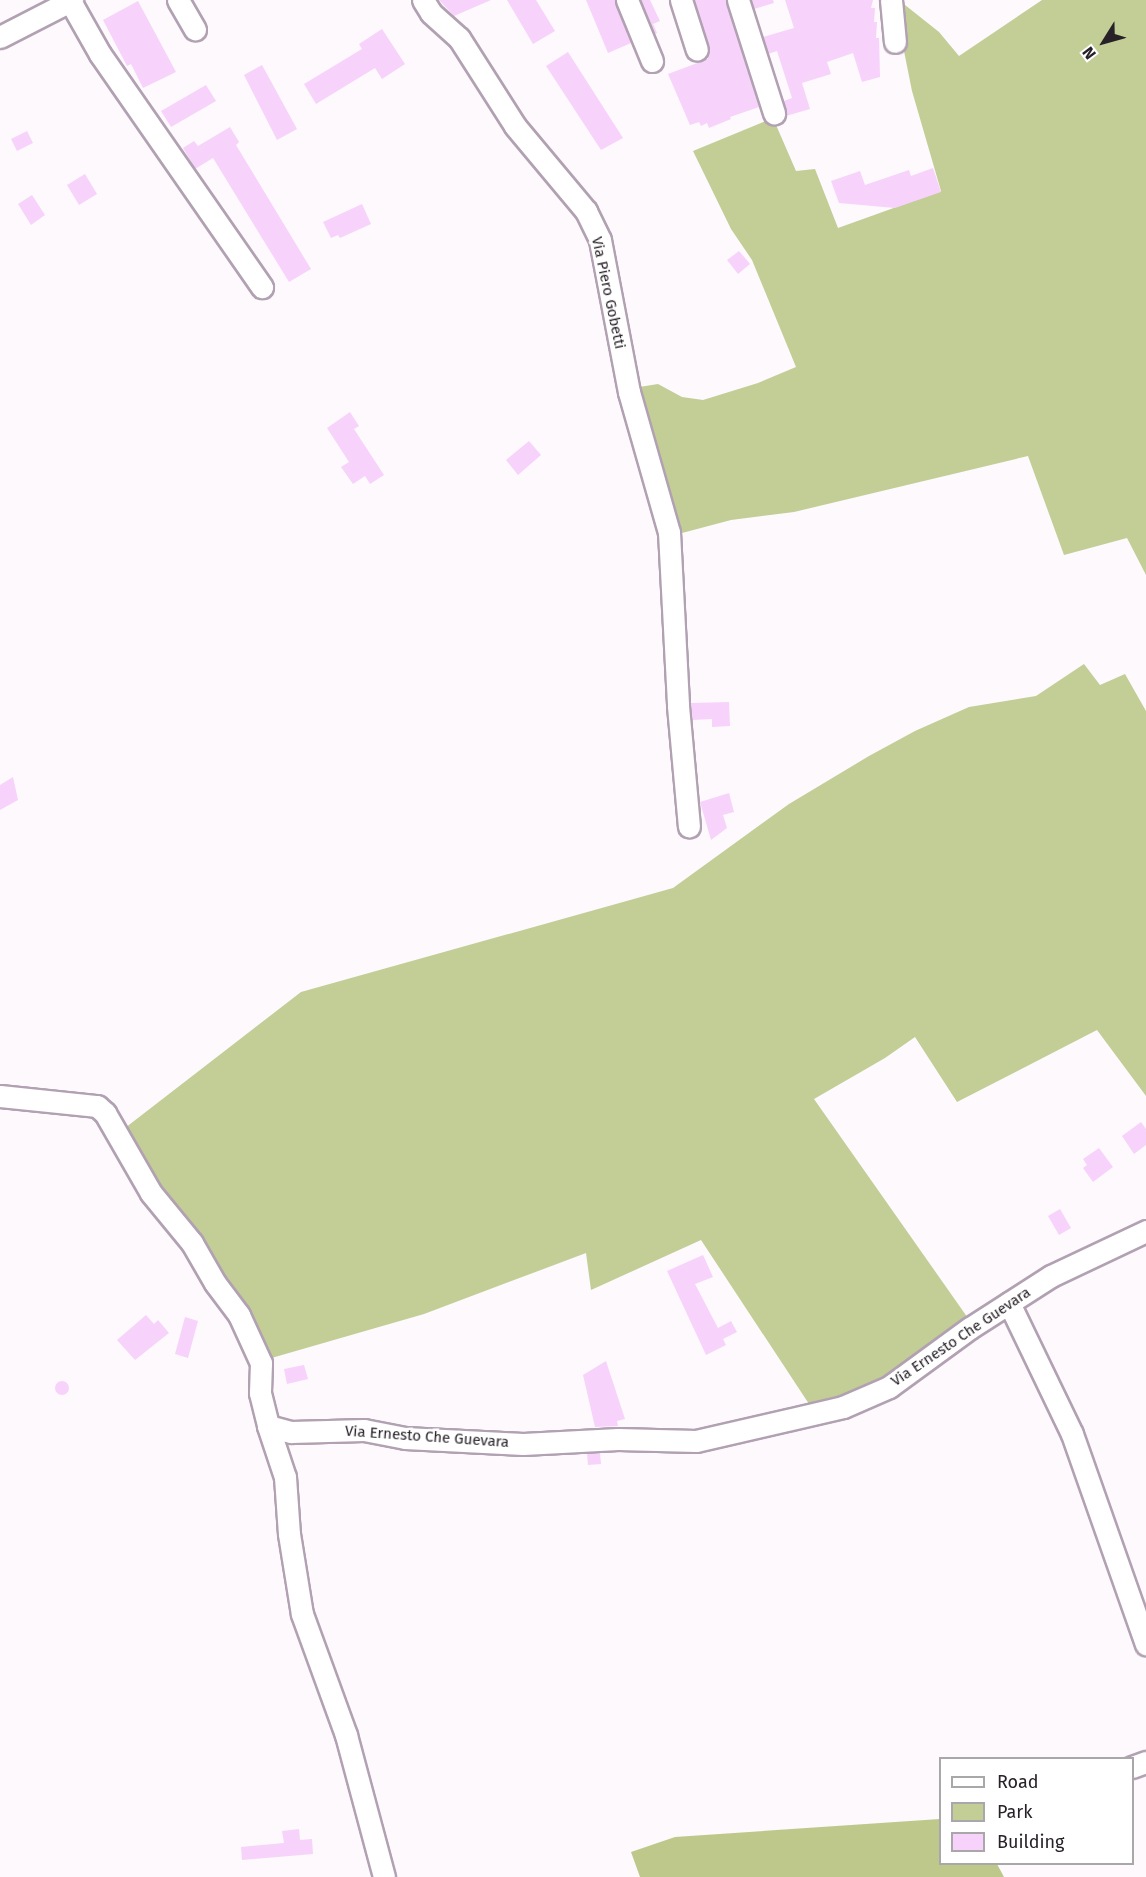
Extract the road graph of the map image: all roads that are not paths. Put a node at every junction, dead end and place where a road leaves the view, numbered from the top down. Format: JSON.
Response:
{"nodes":[{"id":1,"x":178,"y":0,"type":"edge"},
{"id":2,"x":423,"y":0,"type":"edge"},
{"id":3,"x":627,"y":0,"type":"edge"},
{"id":4,"x":681,"y":0,"type":"edge"},
{"id":5,"x":738,"y":0,"type":"edge"},
{"id":6,"x":891,"y":0,"type":"edge"},
{"id":7,"x":71,"y":1,"type":"edge"},
{"id":8,"x":195,"y":30,"type":"dead end"},
{"id":9,"x":0,"y":37,"type":"edge"},
{"id":10,"x":895,"y":42,"type":"dead end"},
{"id":11,"x":697,"y":50,"type":"dead end"},
{"id":12,"x":652,"y":61,"type":"dead end"},
{"id":13,"x":774,"y":113,"type":"dead end"},
{"id":14,"x":262,"y":287,"type":"dead end"},
{"id":15,"x":689,"y":826,"type":"dead end"},
{"id":16,"x":0,"y":1096,"type":"edge"},
{"id":17,"x":1146,"y":1231,"type":"edge"},
{"id":18,"x":1009,"y":1303,"type":"junction"},
{"id":19,"x":268,"y":1426,"type":"junction"},
{"id":20,"x":1146,"y":1644,"type":"edge"},
{"id":21,"x":384,"y":1877,"type":"edge"}],
"edges":[{"from":1,"to":8,"type":"street"},
{"from":2,"to":15,"type":"street","name":"Via Piero Gobetti"},
{"from":3,"to":12,"type":"street"},
{"from":4,"to":11,"type":"street"},
{"from":5,"to":13,"type":"street"},
{"from":6,"to":10,"type":"street"},
{"from":7,"to":9,"type":"street"},
{"from":7,"to":14,"type":"street"},
{"from":16,"to":19,"type":"street"},
{"from":17,"to":18,"type":"street","name":"Via Ernesto Che Guevara"},
{"from":18,"to":19,"type":"street","name":"Via Ernesto Che Guevara"},
{"from":18,"to":20,"type":"street"},
{"from":19,"to":21,"type":"street"}]}
